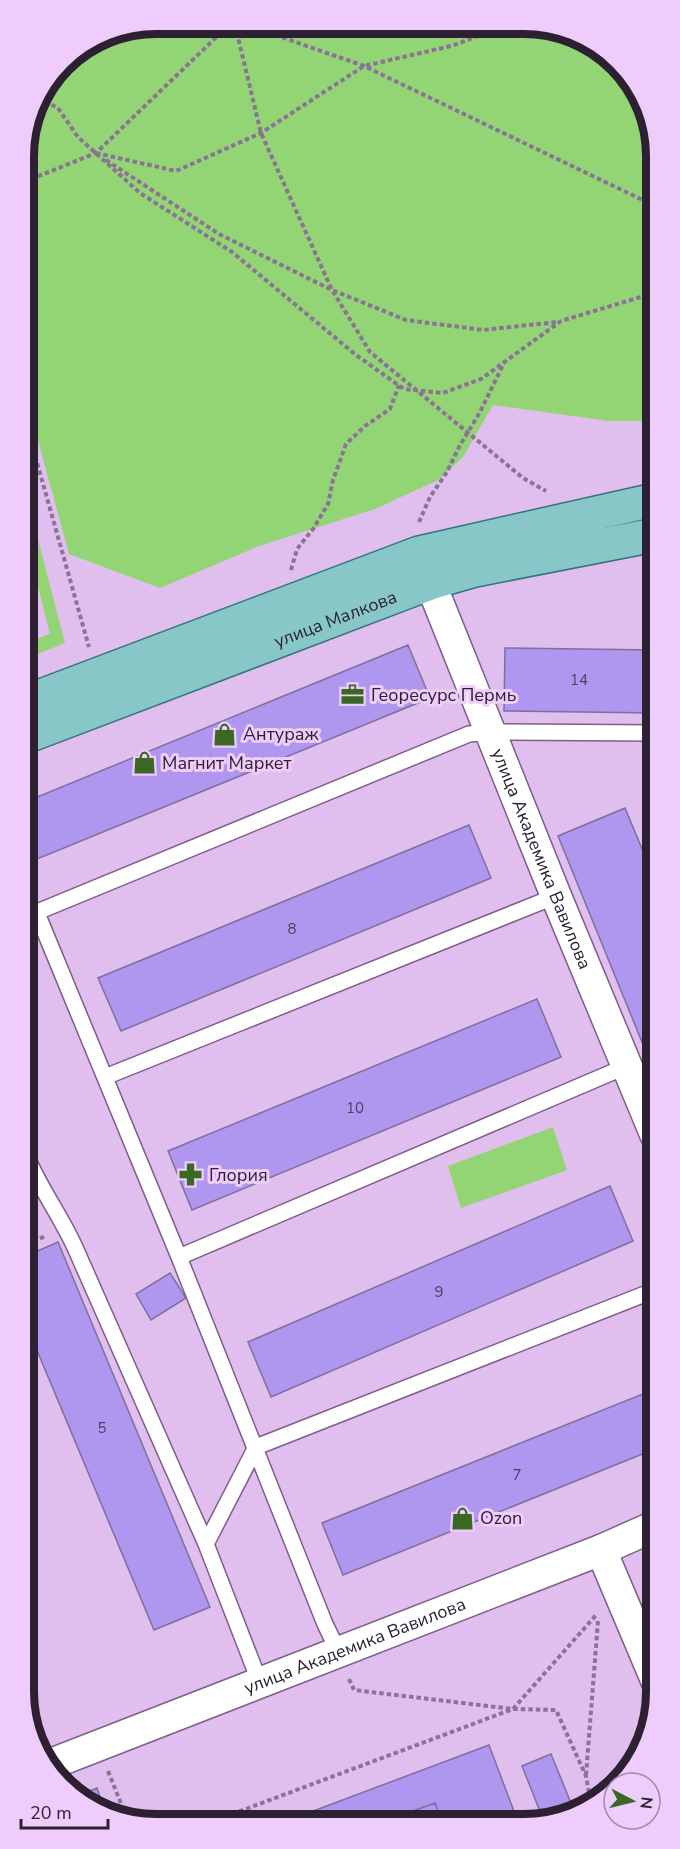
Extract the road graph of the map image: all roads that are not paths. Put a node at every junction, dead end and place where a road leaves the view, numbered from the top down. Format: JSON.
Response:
{"nodes":[{"id":1,"x":646,"y":502,"type":"edge"},
{"id":2,"x":646,"y":537,"type":"edge"},
{"id":3,"x":422,"y":555,"type":"junction"},
{"id":4,"x":35,"y":698,"type":"edge"},
{"id":5,"x":491,"y":732,"type":"junction"},
{"id":6,"x":35,"y":733,"type":"edge"},
{"id":7,"x":646,"y":733,"type":"edge"},
{"id":8,"x":556,"y":896,"type":"junction"},
{"id":9,"x":35,"y":914,"type":"edge"},
{"id":10,"x":34,"y":923,"type":"edge"},
{"id":11,"x":627,"y":1066,"type":"junction"},
{"id":12,"x":105,"y":1077,"type":"junction"},
{"id":13,"x":645,"y":1111,"type":"edge"},
{"id":14,"x":34,"y":1174,"type":"edge"},
{"id":15,"x":180,"y":1257,"type":"junction"},
{"id":16,"x":645,"y":1294,"type":"edge"},
{"id":17,"x":256,"y":1447,"type":"junction"},
{"id":18,"x":645,"y":1531,"type":"edge"},
{"id":19,"x":206,"y":1544,"type":"junction"},
{"id":20,"x":601,"y":1550,"type":"junction"},
{"id":21,"x":339,"y":1653,"type":"junction"},
{"id":22,"x":645,"y":1654,"type":"edge"},
{"id":23,"x":260,"y":1683,"type":"junction"},
{"id":24,"x":57,"y":1762,"type":"edge"}],
"edges":[{"from":1,"to":3,"type":"main road","name":"улица Малкова"},
{"from":2,"to":3,"type":"main road","name":"улица Малкова"},
{"from":3,"to":4,"type":"main road","name":"улица Малкова"},
{"from":3,"to":5,"type":"street","name":"улица Академика Вавилова"},
{"from":3,"to":6,"type":"main road","name":"улица Малкова"},
{"from":5,"to":7,"type":"lane"},
{"from":5,"to":8,"type":"street","name":"улица Академика Вавилова"},
{"from":5,"to":9,"type":"lane"},
{"from":8,"to":11,"type":"street","name":"улица Академика Вавилова"},
{"from":8,"to":12,"type":"lane"},
{"from":10,"to":12,"type":"lane"},
{"from":11,"to":13,"type":"street","name":"улица Академика Вавилова"},
{"from":11,"to":15,"type":"lane"},
{"from":12,"to":15,"type":"lane"},
{"from":14,"to":19,"type":"lane"},
{"from":15,"to":17,"type":"lane"},
{"from":16,"to":17,"type":"lane"},
{"from":17,"to":19,"type":"lane"},
{"from":17,"to":21,"type":"lane"},
{"from":18,"to":20,"type":"street","name":"улица Академика Вавилова"},
{"from":19,"to":23,"type":"lane"},
{"from":20,"to":21,"type":"street","name":"улица Академика Вавилова"},
{"from":20,"to":22,"type":"street"},
{"from":21,"to":23,"type":"street","name":"улица Академика Вавилова"},
{"from":23,"to":24,"type":"street","name":"улица Академика Вавилова"}]}
